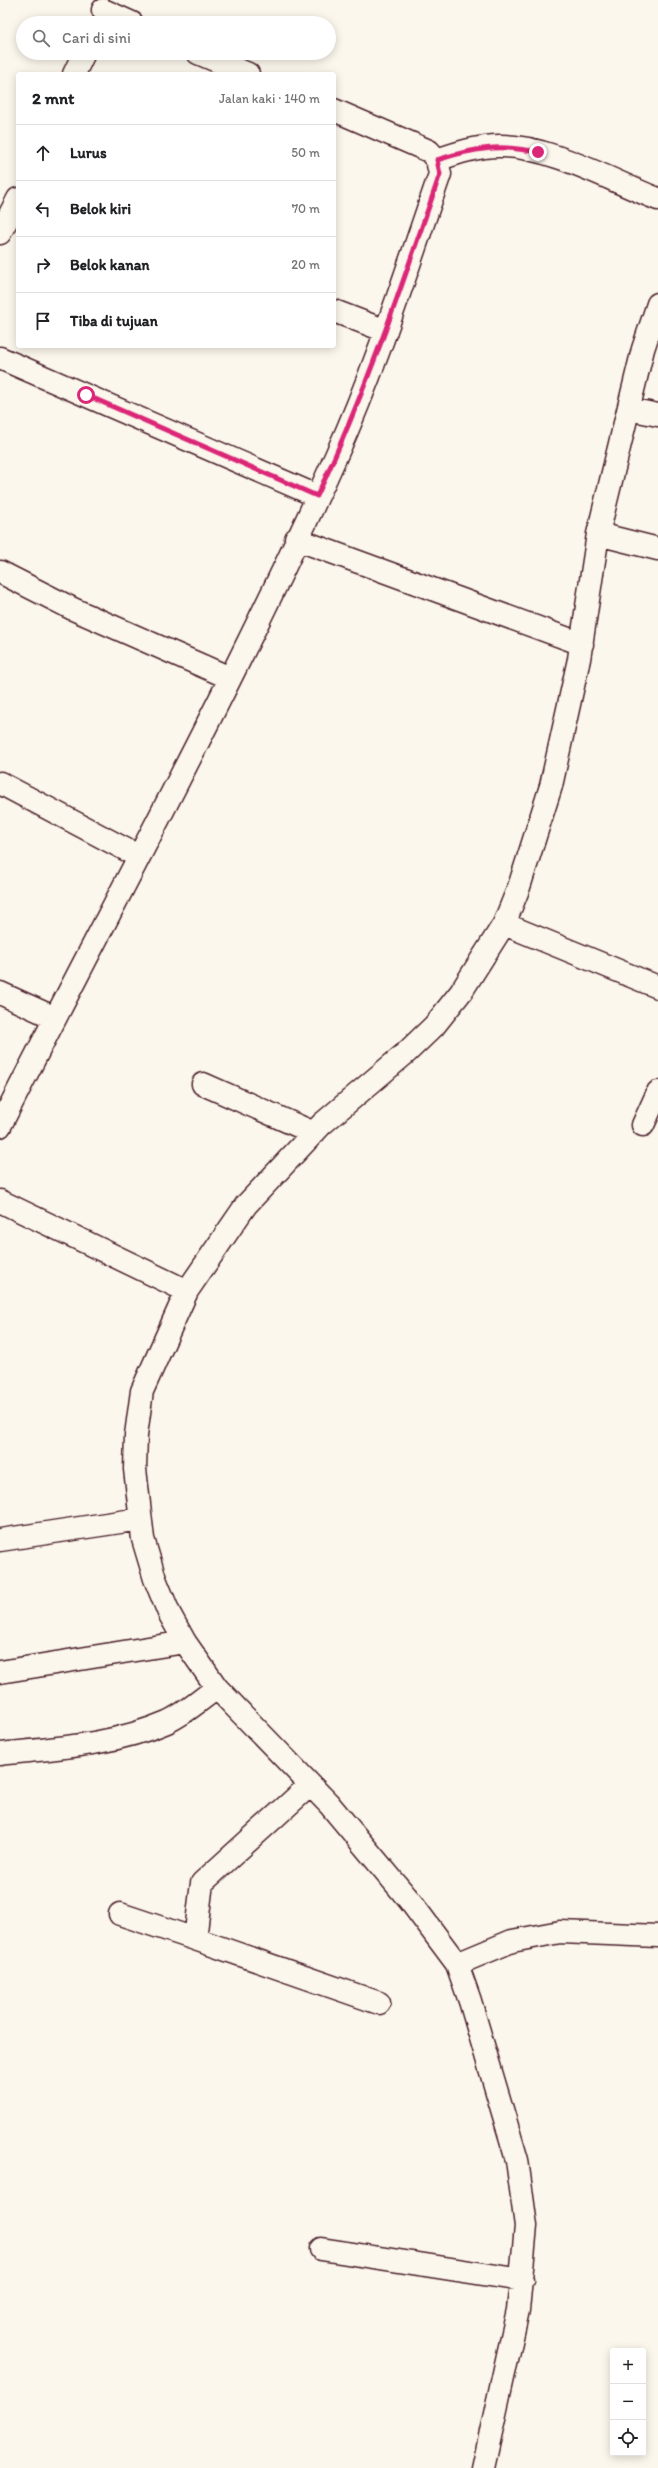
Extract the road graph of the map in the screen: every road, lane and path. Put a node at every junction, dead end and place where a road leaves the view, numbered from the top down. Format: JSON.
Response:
{"nodes":[{"id":1,"x":102,"y":11,"type":"edge"},
{"id":2,"x":114,"y":16,"type":"edge"},
{"id":3,"x":81,"y":60,"type":"edge"},
{"id":4,"x":215,"y":60,"type":"edge"},
{"id":5,"x":75,"y":72,"type":"edge"},
{"id":6,"x":243,"y":72,"type":"edge"},
{"id":7,"x":336,"y":111,"type":"edge"},
{"id":8,"x":437,"y":160,"type":"junction"},
{"id":9,"x":658,"y":199,"type":"edge"},
{"id":10,"x":16,"y":203,"type":"edge"},
{"id":11,"x":0,"y":233,"type":"edge"},
{"id":12,"x":658,"y":304,"type":"edge"},
{"id":13,"x":336,"y":312,"type":"edge"},
{"id":14,"x":386,"y":331,"type":"junction"},
{"id":15,"x":651,"y":351,"type":"edge"},
{"id":16,"x":0,"y":358,"type":"edge"},
{"id":17,"x":629,"y":409,"type":"junction"},
{"id":18,"x":658,"y":415,"type":"edge"},
{"id":19,"x":317,"y":496,"type":"junction"},
{"id":20,"x":598,"y":534,"type":"junction"},
{"id":21,"x":296,"y":539,"type":"junction"},
{"id":22,"x":658,"y":549,"type":"edge"},
{"id":23,"x":0,"y":572,"type":"edge"},
{"id":24,"x":582,"y":644,"type":"junction"},
{"id":25,"x":230,"y":678,"type":"junction"},
{"id":26,"x":0,"y":783,"type":"edge"},
{"id":27,"x":138,"y":856,"type":"junction"},
{"id":28,"x":511,"y":927,"type":"junction"},
{"id":29,"x":658,"y":987,"type":"edge"},
{"id":30,"x":0,"y":993,"type":"edge"},
{"id":31,"x":55,"y":1018,"type":"junction"},
{"id":32,"x":203,"y":1084,"type":"dead end"},
{"id":33,"x":658,"y":1092,"type":"edge"},
{"id":34,"x":642,"y":1125,"type":"dead end"},
{"id":35,"x":0,"y":1126,"type":"edge"},
{"id":36,"x":314,"y":1133,"type":"junction"},
{"id":37,"x":0,"y":1201,"type":"edge"},
{"id":38,"x":187,"y":1291,"type":"junction"},
{"id":39,"x":140,"y":1519,"type":"junction"},
{"id":40,"x":0,"y":1540,"type":"edge"},
{"id":41,"x":185,"y":1642,"type":"junction"},
{"id":42,"x":0,"y":1672,"type":"edge"},
{"id":43,"x":217,"y":1688,"type":"junction"},
{"id":44,"x":0,"y":1754,"type":"edge"},
{"id":45,"x":310,"y":1786,"type":"junction"},
{"id":46,"x":120,"y":1914,"type":"dead end"},
{"id":47,"x":658,"y":1936,"type":"edge"},
{"id":48,"x":195,"y":1939,"type":"junction"},
{"id":49,"x":457,"y":1964,"type":"junction"},
{"id":50,"x":379,"y":2004,"type":"dead end"},
{"id":51,"x":321,"y":2249,"type":"dead end"},
{"id":52,"x":522,"y":2280,"type":"junction"},
{"id":53,"x":483,"y":2468,"type":"edge"}],
"edges":[{"from":1,"to":2,"type":"street"},
{"from":3,"to":5,"type":"street"},
{"from":4,"to":6,"type":"street"},
{"from":7,"to":8,"type":"street"},
{"from":8,"to":9,"type":"street"},
{"from":8,"to":14,"type":"street"},
{"from":10,"to":11,"type":"street"},
{"from":12,"to":15,"type":"street"},
{"from":13,"to":14,"type":"street"},
{"from":14,"to":19,"type":"street"},
{"from":15,"to":17,"type":"street"},
{"from":16,"to":19,"type":"street"},
{"from":17,"to":18,"type":"street"},
{"from":17,"to":20,"type":"street"},
{"from":19,"to":21,"type":"street"},
{"from":20,"to":22,"type":"street"},
{"from":20,"to":24,"type":"street"},
{"from":21,"to":24,"type":"street"},
{"from":21,"to":25,"type":"street"},
{"from":23,"to":25,"type":"street"},
{"from":24,"to":28,"type":"street"},
{"from":25,"to":27,"type":"street"},
{"from":26,"to":27,"type":"street"},
{"from":27,"to":31,"type":"street"},
{"from":28,"to":29,"type":"street"},
{"from":28,"to":36,"type":"street"},
{"from":30,"to":31,"type":"street"},
{"from":31,"to":35,"type":"street"},
{"from":32,"to":36,"type":"street"},
{"from":33,"to":34,"type":"street"},
{"from":36,"to":38,"type":"street"},
{"from":37,"to":38,"type":"street"},
{"from":38,"to":39,"type":"street"},
{"from":39,"to":40,"type":"street"},
{"from":39,"to":41,"type":"street"},
{"from":41,"to":42,"type":"street"},
{"from":41,"to":43,"type":"street"},
{"from":43,"to":44,"type":"street"},
{"from":43,"to":45,"type":"street"},
{"from":45,"to":48,"type":"street"},
{"from":45,"to":49,"type":"street"},
{"from":46,"to":48,"type":"street"},
{"from":47,"to":49,"type":"street"},
{"from":48,"to":50,"type":"street"},
{"from":49,"to":52,"type":"street"},
{"from":51,"to":52,"type":"street"},
{"from":52,"to":53,"type":"street"}]}
